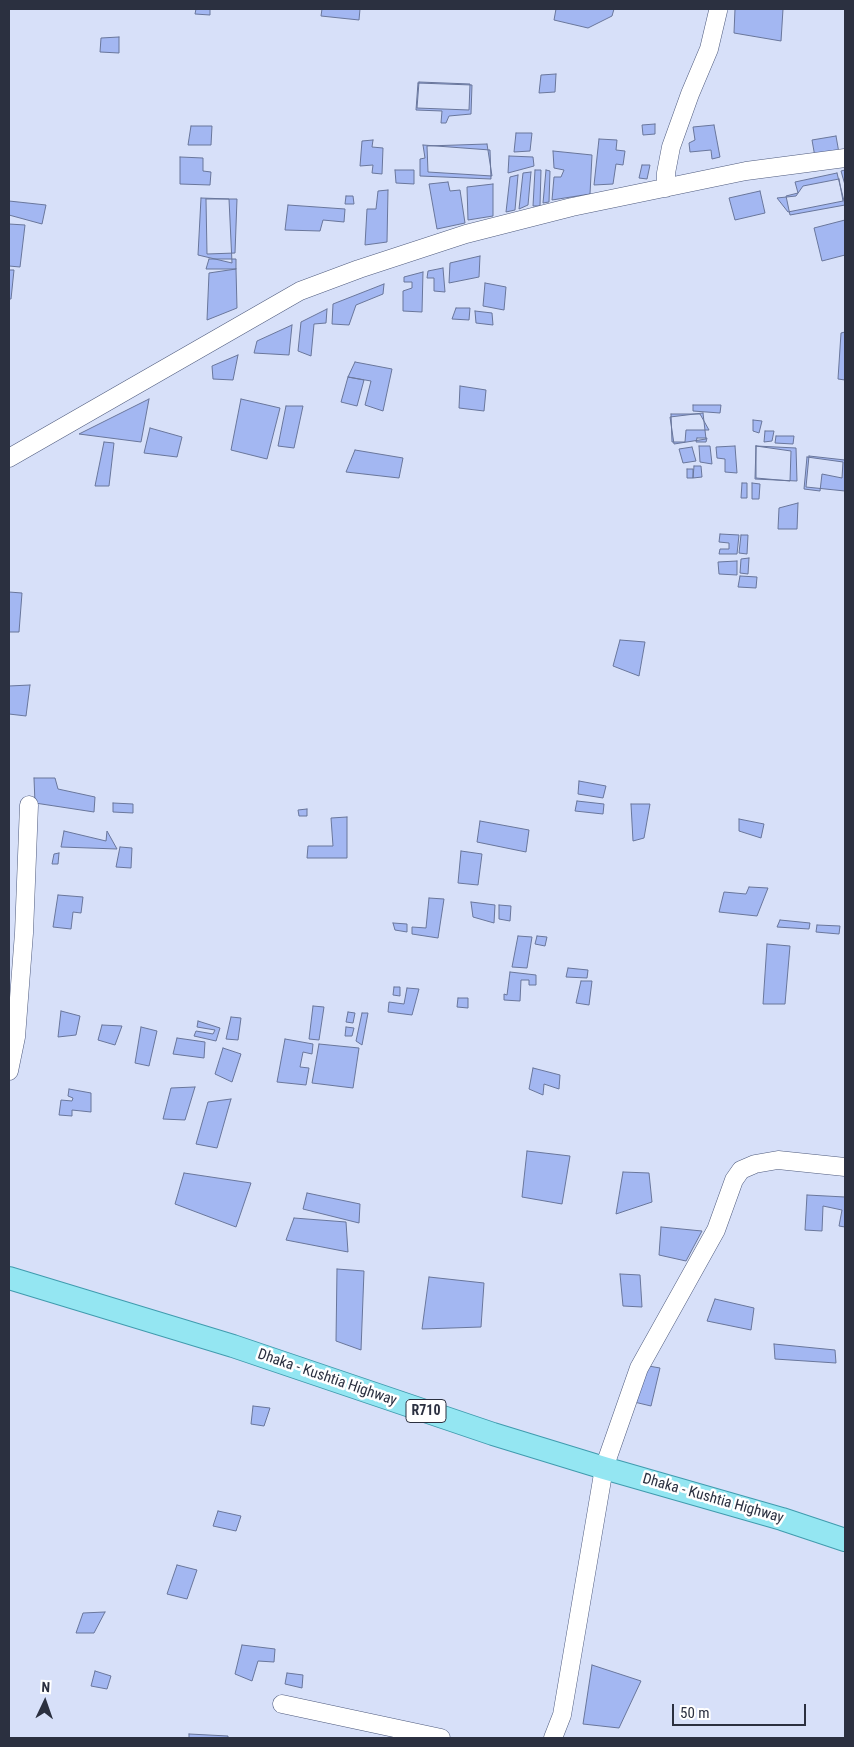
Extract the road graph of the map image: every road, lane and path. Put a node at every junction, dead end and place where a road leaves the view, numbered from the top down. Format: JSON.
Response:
{"nodes":[{"id":1,"x":718,"y":11,"type":"dead end"},
{"id":2,"x":845,"y":158,"type":"edge"},
{"id":3,"x":666,"y":188,"type":"junction"},
{"id":4,"x":9,"y":458,"type":"edge"},
{"id":5,"x":29,"y":805,"type":"dead end"},
{"id":6,"x":9,"y":1071,"type":"edge"},
{"id":7,"x":845,"y":1167,"type":"edge"},
{"id":8,"x":9,"y":1278,"type":"edge"},
{"id":9,"x":604,"y":1468,"type":"junction"},
{"id":10,"x":845,"y":1540,"type":"edge"},
{"id":11,"x":282,"y":1704,"type":"dead end"},
{"id":12,"x":441,"y":1738,"type":"edge"},
{"id":13,"x":553,"y":1738,"type":"edge"}],
"edges":[{"from":1,"to":3,"type":"street"},
{"from":2,"to":3,"type":"street"},
{"from":3,"to":4,"type":"street"},
{"from":5,"to":6,"type":"street"},
{"from":7,"to":9,"type":"street"},
{"from":8,"to":9,"type":"main road","name":"Dhaka - Kushtia Highway","number":"R710"},
{"from":9,"to":10,"type":"main road","name":"Dhaka - Kushtia Highway","number":"R710"},
{"from":9,"to":13,"type":"street"},
{"from":11,"to":12,"type":"street"}]}
